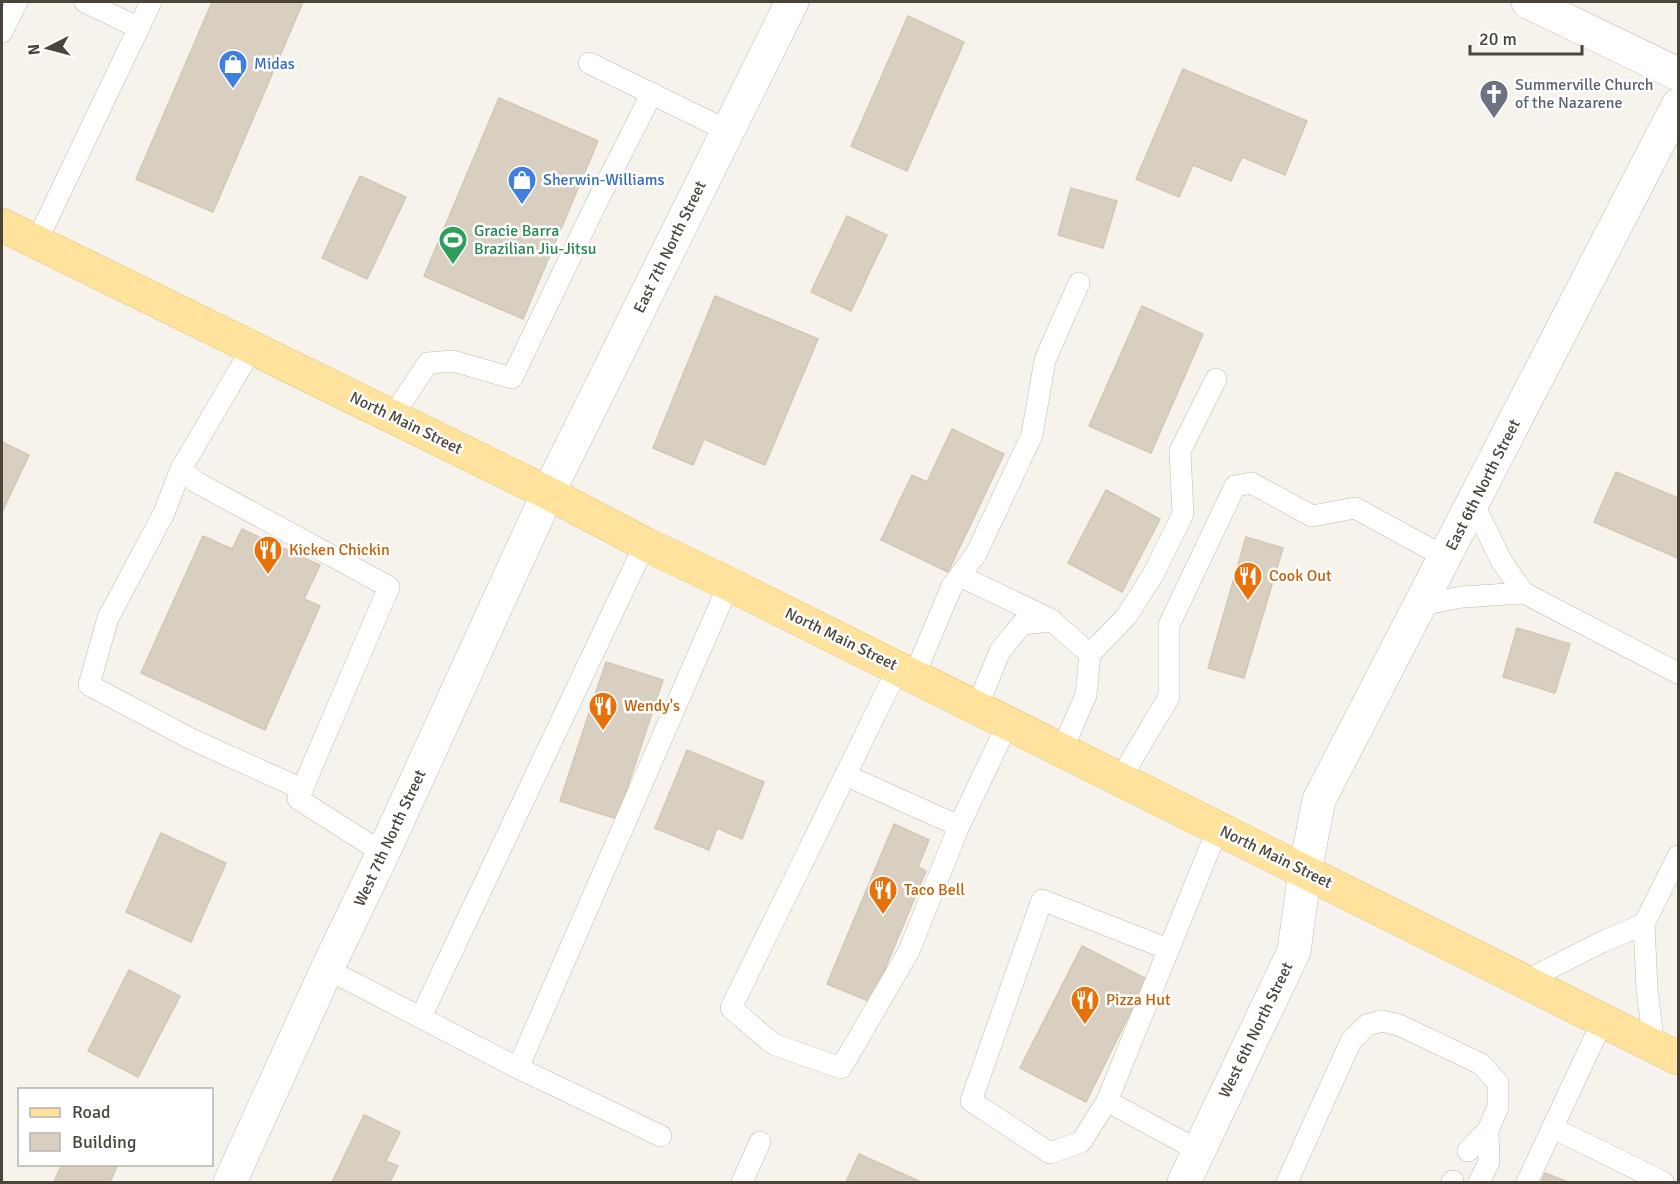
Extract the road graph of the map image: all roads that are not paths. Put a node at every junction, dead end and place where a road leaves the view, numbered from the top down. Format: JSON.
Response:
{"nodes":[{"id":1,"x":17,"y":2,"type":"edge"},
{"id":2,"x":85,"y":2,"type":"edge"},
{"id":3,"x":151,"y":2,"type":"edge"},
{"id":4,"x":792,"y":2,"type":"edge"},
{"id":5,"x":1528,"y":2,"type":"edge"},
{"id":6,"x":139,"y":28,"type":"junction"},
{"id":7,"x":2,"y":32,"type":"edge"},
{"id":8,"x":589,"y":63,"type":"dead end"},
{"id":9,"x":1678,"y":74,"type":"edge"},
{"id":10,"x":652,"y":93,"type":"junction"},
{"id":11,"x":1678,"y":105,"type":"edge"},
{"id":12,"x":728,"y":131,"type":"junction"},
{"id":13,"x":2,"y":225,"type":"edge"},
{"id":14,"x":36,"y":243,"type":"junction"},
{"id":15,"x":1079,"y":283,"type":"dead end"},
{"id":16,"x":252,"y":348,"type":"junction"},
{"id":17,"x":1216,"y":379,"type":"dead end"},
{"id":18,"x":392,"y":417,"type":"junction"},
{"id":19,"x":181,"y":469,"type":"junction"},
{"id":20,"x":548,"y":493,"type":"junction"},
{"id":21,"x":1473,"y":503,"type":"junction"},
{"id":22,"x":645,"y":544,"type":"junction"},
{"id":23,"x":1445,"y":557,"type":"junction"},
{"id":24,"x":960,"y":576,"type":"junction"},
{"id":25,"x":729,"y":584,"type":"junction"},
{"id":26,"x":1524,"y":593,"type":"junction"},
{"id":27,"x":1420,"y":605,"type":"junction"},
{"id":28,"x":1052,"y":621,"type":"junction"},
{"id":29,"x":1090,"y":654,"type":"junction"},
{"id":30,"x":906,"y":672,"type":"junction"},
{"id":31,"x":1678,"y":673,"type":"edge"},
{"id":32,"x":977,"y":707,"type":"junction"},
{"id":33,"x":1008,"y":723,"type":"junction"},
{"id":34,"x":1062,"y":750,"type":"junction"},
{"id":35,"x":845,"y":775,"type":"junction"},
{"id":36,"x":1120,"y":779,"type":"junction"},
{"id":37,"x":302,"y":789,"type":"junction"},
{"id":38,"x":959,"y":826,"type":"junction"},
{"id":39,"x":1218,"y":828,"type":"junction"},
{"id":40,"x":383,"y":853,"type":"junction"},
{"id":41,"x":1678,"y":856,"type":"edge"},
{"id":42,"x":1305,"y":871,"type":"junction"},
{"id":43,"x":1644,"y":924,"type":"junction"},
{"id":44,"x":1168,"y":949,"type":"junction"},
{"id":45,"x":327,"y":969,"type":"junction"},
{"id":46,"x":1525,"y":981,"type":"junction"},
{"id":47,"x":421,"y":1017,"type":"junction"},
{"id":48,"x":1603,"y":1020,"type":"junction"},
{"id":49,"x":1666,"y":1052,"type":"edge"},
{"id":50,"x":518,"y":1068,"type":"junction"},
{"id":51,"x":1107,"y":1101,"type":"junction"},
{"id":52,"x":1553,"y":1128,"type":"junction"},
{"id":53,"x":1488,"y":1130,"type":"junction"},
{"id":54,"x":661,"y":1136,"type":"dead end"},
{"id":55,"x":760,"y":1142,"type":"dead end"},
{"id":56,"x":1199,"y":1151,"type":"junction"},
{"id":57,"x":1468,"y":1151,"type":"dead end"},
{"id":58,"x":230,"y":1182,"type":"edge"},
{"id":59,"x":742,"y":1182,"type":"edge"},
{"id":60,"x":1184,"y":1182,"type":"edge"},
{"id":61,"x":1287,"y":1182,"type":"edge"},
{"id":62,"x":1479,"y":1182,"type":"edge"},
{"id":63,"x":1527,"y":1182,"type":"edge"},
{"id":64,"x":1663,"y":1182,"type":"edge"}],
"edges":[{"from":1,"to":7,"type":"lane"},
{"from":2,"to":6,"type":"lane"},
{"from":3,"to":6,"type":"lane"},
{"from":4,"to":12,"type":"street","name":"East 7th North Street"},
{"from":5,"to":9,"type":"street"},
{"from":6,"to":14,"type":"lane"},
{"from":8,"to":10,"type":"lane"},
{"from":10,"to":12,"type":"lane"},
{"from":10,"to":18,"type":"lane"},
{"from":11,"to":21,"type":"street","name":"East 6th North Street"},
{"from":12,"to":20,"type":"street","name":"East 7th North Street"},
{"from":13,"to":14,"type":"main road","name":"North Main Street"},
{"from":14,"to":16,"type":"main road","name":"North Main Street"},
{"from":15,"to":24,"type":"lane"},
{"from":16,"to":18,"type":"main road","name":"North Main Street"},
{"from":16,"to":19,"type":"lane"},
{"from":17,"to":29,"type":"lane"},
{"from":18,"to":20,"type":"main road","name":"North Main Street"},
{"from":19,"to":37,"type":"lane"},
{"from":19,"to":37,"type":"lane"},
{"from":20,"to":22,"type":"main road","name":"North Main Street"},
{"from":20,"to":40,"type":"street","name":"West 7th North Street"},
{"from":21,"to":23,"type":"street","name":"East 6th North Street"},
{"from":21,"to":26,"type":"lane"},
{"from":22,"to":25,"type":"main road","name":"North Main Street"},
{"from":22,"to":47,"type":"lane"},
{"from":23,"to":27,"type":"street","name":"East 6th North Street"},
{"from":23,"to":36,"type":"lane"},
{"from":24,"to":28,"type":"lane"},
{"from":24,"to":30,"type":"lane"},
{"from":25,"to":30,"type":"main road","name":"North Main Street"},
{"from":25,"to":50,"type":"lane"},
{"from":26,"to":27,"type":"lane"},
{"from":26,"to":31,"type":"lane"},
{"from":27,"to":42,"type":"street","name":"East 6th North Street"},
{"from":28,"to":29,"type":"lane"},
{"from":28,"to":32,"type":"lane"},
{"from":29,"to":34,"type":"lane"},
{"from":30,"to":32,"type":"main road","name":"North Main Street"},
{"from":30,"to":35,"type":"lane"},
{"from":32,"to":33,"type":"main road","name":"North Main Street"},
{"from":33,"to":34,"type":"main road","name":"North Main Street"},
{"from":33,"to":38,"type":"lane"},
{"from":34,"to":36,"type":"main road","name":"North Main Street"},
{"from":35,"to":38,"type":"lane"},
{"from":35,"to":38,"type":"lane"},
{"from":36,"to":39,"type":"main road","name":"North Main Street"},
{"from":37,"to":40,"type":"lane"},
{"from":39,"to":42,"type":"main road","name":"North Main Street"},
{"from":39,"to":44,"type":"lane"},
{"from":40,"to":45,"type":"street","name":"West 7th North Street"},
{"from":41,"to":43,"type":"lane"},
{"from":42,"to":46,"type":"main road","name":"North Main Street"},
{"from":42,"to":56,"type":"street","name":"West 6th North Street"},
{"from":43,"to":46,"type":"lane"},
{"from":43,"to":49,"type":"lane"},
{"from":44,"to":51,"type":"lane"},
{"from":44,"to":51,"type":"lane"},
{"from":45,"to":47,"type":"lane"},
{"from":45,"to":58,"type":"street","name":"West 7th North Street"},
{"from":46,"to":48,"type":"main road","name":"North Main Street"},
{"from":47,"to":50,"type":"lane"},
{"from":48,"to":49,"type":"main road","name":"North Main Street"},
{"from":48,"to":52,"type":"lane"},
{"from":50,"to":54,"type":"lane"},
{"from":51,"to":56,"type":"lane"},
{"from":52,"to":63,"type":"lane"},
{"from":52,"to":64,"type":"lane"},
{"from":53,"to":57,"type":"lane"},
{"from":53,"to":61,"type":"lane"},
{"from":53,"to":62,"type":"lane"},
{"from":55,"to":59,"type":"lane"},
{"from":56,"to":60,"type":"street","name":"West 6th North Street"}]}
